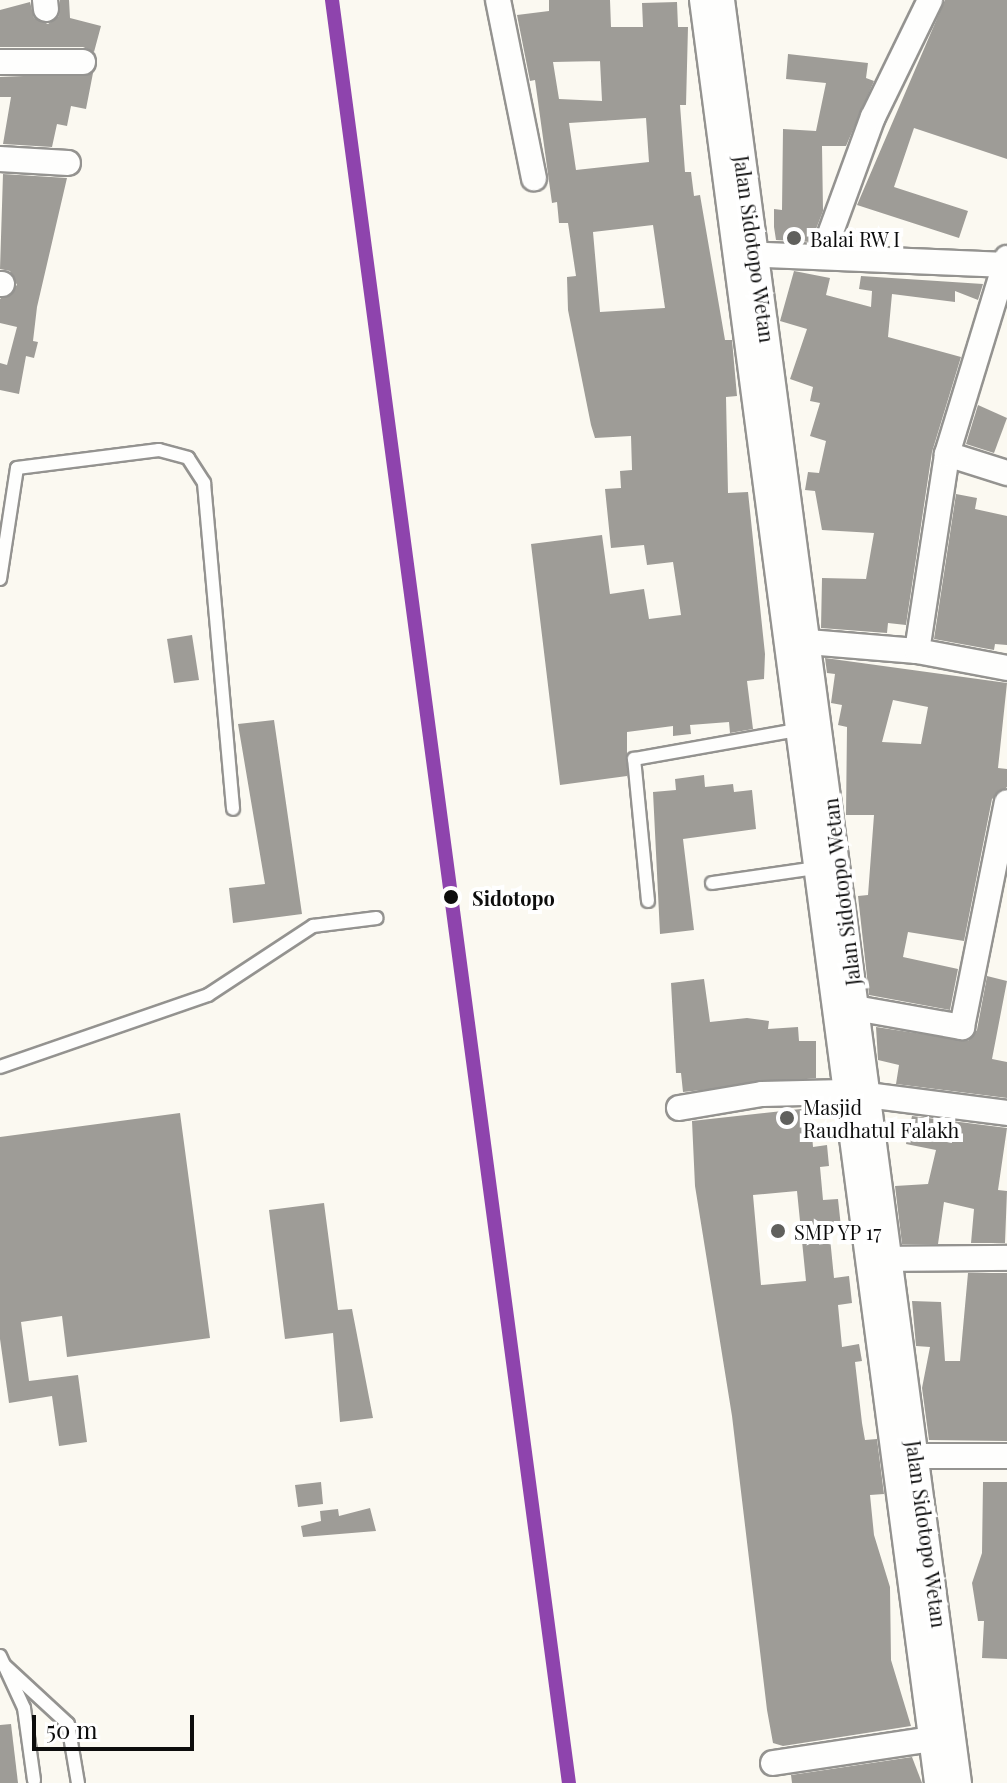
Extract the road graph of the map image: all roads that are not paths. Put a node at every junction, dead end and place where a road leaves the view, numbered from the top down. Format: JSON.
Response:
{"nodes":[{"id":1,"x":498,"y":0,"type":"edge"},
{"id":2,"x":702,"y":0,"type":"edge"},
{"id":3,"x":722,"y":0,"type":"edge"},
{"id":4,"x":930,"y":0,"type":"edge"},
{"id":5,"x":0,"y":62,"type":"edge"},
{"id":6,"x":83,"y":62,"type":"dead end"},
{"id":7,"x":0,"y":159,"type":"edge"},
{"id":8,"x":68,"y":163,"type":"dead end"},
{"id":9,"x":534,"y":178,"type":"dead end"},
{"id":10,"x":745,"y":254,"type":"junction"},
{"id":11,"x":822,"y":256,"type":"junction"},
{"id":12,"x":1006,"y":263,"type":"edge"},
{"id":13,"x":947,"y":454,"type":"junction"},
{"id":14,"x":1007,"y":473,"type":"edge"},
{"id":15,"x":0,"y":579,"type":"edge"},
{"id":16,"x":808,"y":642,"type":"junction"},
{"id":17,"x":917,"y":651,"type":"junction"},
{"id":18,"x":1007,"y":668,"type":"edge"},
{"id":19,"x":796,"y":730,"type":"junction"},
{"id":20,"x":1007,"y":802,"type":"edge"},
{"id":21,"x":233,"y":809,"type":"dead end"},
{"id":22,"x":816,"y":868,"type":"junction"},
{"id":23,"x":712,"y":883,"type":"dead end"},
{"id":24,"x":648,"y":901,"type":"dead end"},
{"id":25,"x":376,"y":918,"type":"dead end"},
{"id":26,"x":855,"y":1008,"type":"junction"},
{"id":27,"x":0,"y":1067,"type":"edge"},
{"id":28,"x":856,"y":1094,"type":"junction"},
{"id":29,"x":679,"y":1108,"type":"dead end"},
{"id":30,"x":1007,"y":1113,"type":"edge"},
{"id":31,"x":1007,"y":1258,"type":"edge"},
{"id":32,"x":889,"y":1259,"type":"junction"},
{"id":33,"x":915,"y":1456,"type":"junction"},
{"id":34,"x":1007,"y":1456,"type":"edge"},
{"id":35,"x":924,"y":1583,"type":"junction"},
{"id":36,"x":2,"y":1660,"type":"edge"},
{"id":37,"x":931,"y":1739,"type":"junction"},
{"id":38,"x":773,"y":1763,"type":"dead end"},
{"id":39,"x":34,"y":1780,"type":"dead end"},
{"id":40,"x":78,"y":1783,"type":"edge"},
{"id":41,"x":937,"y":1783,"type":"edge"},
{"id":42,"x":959,"y":1783,"type":"edge"}],
"edges":[{"from":1,"to":9,"type":"street"},
{"from":2,"to":10,"type":"street","name":"Jalan Sidotopo Wetan"},
{"from":3,"to":10,"type":"street","name":"Jalan Sidotopo Wetan"},
{"from":4,"to":11,"type":"street"},
{"from":5,"to":6,"type":"street"},
{"from":7,"to":8,"type":"street"},
{"from":10,"to":11,"type":"street"},
{"from":10,"to":16,"type":"street","name":"Jalan Sidotopo Wetan"},
{"from":10,"to":19,"type":"street","name":"Jalan Sidotopo Wetan"},
{"from":11,"to":12,"type":"street"},
{"from":12,"to":13,"type":"street"},
{"from":13,"to":14,"type":"street"},
{"from":13,"to":17,"type":"street"},
{"from":15,"to":21,"type":"lane"},
{"from":16,"to":17,"type":"street"},
{"from":16,"to":26,"type":"street","name":"Jalan Sidotopo Wetan"},
{"from":17,"to":18,"type":"street"},
{"from":19,"to":22,"type":"street","name":"Jalan Sidotopo Wetan"},
{"from":19,"to":24,"type":"lane"},
{"from":20,"to":26,"type":"street"},
{"from":22,"to":23,"type":"lane"},
{"from":22,"to":28,"type":"street","name":"Jalan Sidotopo Wetan"},
{"from":25,"to":27,"type":"lane"},
{"from":26,"to":28,"type":"street","name":"Jalan Sidotopo Wetan"},
{"from":28,"to":29,"type":"street"},
{"from":28,"to":30,"type":"street"},
{"from":28,"to":32,"type":"street","name":"Jalan Sidotopo Wetan"},
{"from":28,"to":35,"type":"street","name":"Jalan Sidotopo Wetan"},
{"from":31,"to":32,"type":"street"},
{"from":32,"to":33,"type":"street","name":"Jalan Sidotopo Wetan"},
{"from":33,"to":34,"type":"street"},
{"from":33,"to":35,"type":"street","name":"Jalan Sidotopo Wetan"},
{"from":35,"to":37,"type":"street","name":"Jalan Sidotopo Wetan"},
{"from":35,"to":42,"type":"street","name":"Jalan Sidotopo Wetan"},
{"from":36,"to":39,"type":"lane"},
{"from":36,"to":40,"type":"lane"},
{"from":37,"to":38,"type":"street"},
{"from":37,"to":41,"type":"street","name":"Jalan Sidotopo Wetan"}]}
